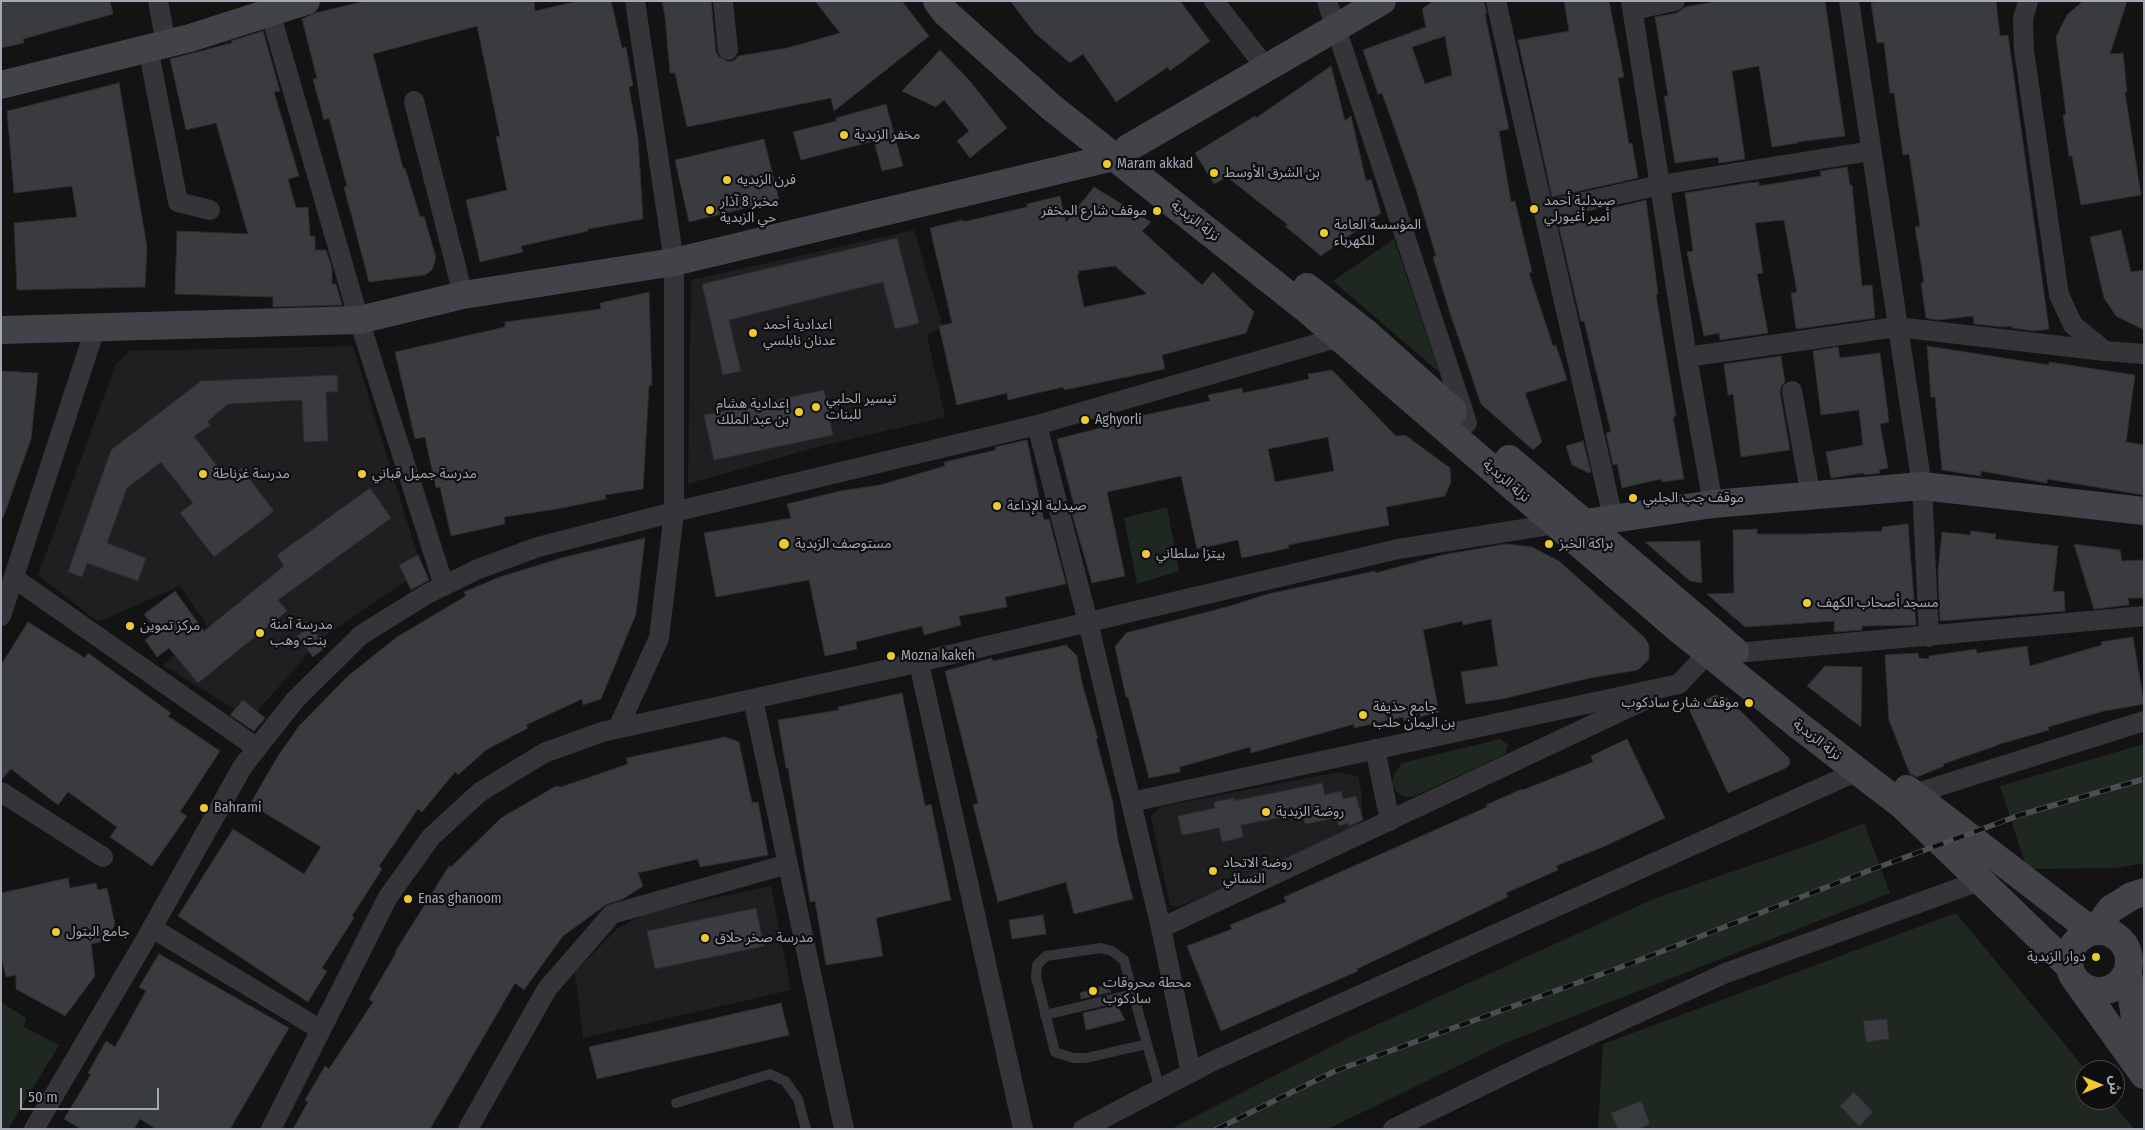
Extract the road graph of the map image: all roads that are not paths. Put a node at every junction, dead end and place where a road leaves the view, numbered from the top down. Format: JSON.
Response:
{"nodes":[{"id":1,"x":158,"y":1,"type":"edge"},
{"id":2,"x":306,"y":1,"type":"edge"},
{"id":3,"x":636,"y":1,"type":"edge"},
{"id":4,"x":723,"y":1,"type":"edge"},
{"id":5,"x":937,"y":1,"type":"edge"},
{"id":6,"x":958,"y":1,"type":"edge"},
{"id":7,"x":1214,"y":1,"type":"edge"},
{"id":8,"x":1327,"y":1,"type":"edge"},
{"id":9,"x":1382,"y":1,"type":"edge"},
{"id":10,"x":1496,"y":1,"type":"edge"},
{"id":11,"x":1675,"y":1,"type":"edge"},
{"id":12,"x":1849,"y":1,"type":"edge"},
{"id":13,"x":2028,"y":1,"type":"edge"},
{"id":14,"x":1632,"y":5,"type":"edge"},
{"id":15,"x":270,"y":12,"type":"junction"},
{"id":16,"x":1336,"y":28,"type":"junction"},
{"id":17,"x":157,"y":46,"type":"junction"},
{"id":18,"x":728,"y":50,"type":"dead end"},
{"id":19,"x":1267,"y":69,"type":"junction"},
{"id":20,"x":1,"y":85,"type":"edge"},
{"id":21,"x":414,"y":101,"type":"dead end"},
{"id":22,"x":1871,"y":151,"type":"junction"},
{"id":23,"x":1121,"y":152,"type":"junction"},
{"id":24,"x":1660,"y":185,"type":"junction"},
{"id":25,"x":210,"y":210,"type":"dead end"},
{"id":26,"x":1543,"y":211,"type":"junction"},
{"id":27,"x":674,"y":262,"type":"junction"},
{"id":28,"x":463,"y":296,"type":"junction"},
{"id":29,"x":359,"y":320,"type":"junction"},
{"id":30,"x":1897,"y":327,"type":"junction"},
{"id":31,"x":95,"y":329,"type":"junction"},
{"id":32,"x":1,"y":330,"type":"edge"},
{"id":33,"x":1340,"y":338,"type":"junction"},
{"id":34,"x":2105,"y":351,"type":"junction"},
{"id":35,"x":2144,"y":354,"type":"edge"},
{"id":36,"x":1687,"y":357,"type":"junction"},
{"id":37,"x":1792,"y":391,"type":"dead end"},
{"id":38,"x":1467,"y":423,"type":"junction"},
{"id":39,"x":1037,"y":425,"type":"junction"},
{"id":40,"x":1922,"y":486,"type":"junction"},
{"id":41,"x":1811,"y":496,"type":"junction"},
{"id":42,"x":1713,"y":504,"type":"junction"},
{"id":43,"x":2144,"y":511,"type":"edge"},
{"id":44,"x":674,"y":512,"type":"junction"},
{"id":45,"x":1613,"y":518,"type":"junction"},
{"id":46,"x":1555,"y":524,"type":"junction"},
{"id":47,"x":1585,"y":524,"type":"junction"},
{"id":48,"x":14,"y":578,"type":"junction"},
{"id":49,"x":444,"y":586,"type":"junction"},
{"id":50,"x":1,"y":616,"type":"edge"},
{"id":51,"x":2144,"y":616,"type":"edge"},
{"id":52,"x":1088,"y":622,"type":"junction"},
{"id":53,"x":1929,"y":637,"type":"junction"},
{"id":54,"x":1708,"y":653,"type":"junction"},
{"id":55,"x":1736,"y":653,"type":"junction"},
{"id":56,"x":918,"y":662,"type":"junction"},
{"id":57,"x":1679,"y":684,"type":"junction"},
{"id":58,"x":753,"y":699,"type":"junction"},
{"id":59,"x":2144,"y":721,"type":"edge"},
{"id":60,"x":618,"y":728,"type":"junction"},
{"id":61,"x":257,"y":748,"type":"junction"},
{"id":62,"x":1375,"y":749,"type":"junction"},
{"id":63,"x":1858,"y":771,"type":"junction"},
{"id":64,"x":1,"y":792,"type":"edge"},
{"id":65,"x":1914,"y":794,"type":"junction"},
{"id":66,"x":1131,"y":802,"type":"junction"},
{"id":67,"x":1390,"y":821,"type":"junction"},
{"id":68,"x":103,"y":857,"type":"dead end"},
{"id":69,"x":788,"y":864,"type":"junction"},
{"id":70,"x":1979,"y":881,"type":"junction"},
{"id":71,"x":2144,"y":892,"type":"edge"},
{"id":72,"x":152,"y":928,"type":"junction"},
{"id":73,"x":1161,"y":928,"type":"junction"},
{"id":74,"x":2094,"y":931,"type":"junction"},
{"id":75,"x":2133,"y":962,"type":"edge"},
{"id":76,"x":2071,"y":971,"type":"junction"},
{"id":77,"x":1133,"y":994,"type":"junction"},
{"id":78,"x":1045,"y":1015,"type":"junction"},
{"id":79,"x":321,"y":1030,"type":"junction"},
{"id":80,"x":1147,"y":1044,"type":"junction"},
{"id":81,"x":2144,"y":1050,"type":"edge"},
{"id":82,"x":1190,"y":1073,"type":"junction"},
{"id":83,"x":2144,"y":1075,"type":"edge"},
{"id":84,"x":1160,"y":1089,"type":"junction"},
{"id":85,"x":676,"y":1102,"type":"dead end"},
{"id":86,"x":34,"y":1129,"type":"edge"},
{"id":87,"x":271,"y":1129,"type":"edge"},
{"id":88,"x":468,"y":1129,"type":"edge"},
{"id":89,"x":806,"y":1129,"type":"edge"},
{"id":90,"x":844,"y":1129,"type":"edge"},
{"id":91,"x":1023,"y":1129,"type":"edge"},
{"id":92,"x":1083,"y":1129,"type":"edge"},
{"id":93,"x":1393,"y":1129,"type":"edge"}],
"edges":[{"from":1,"to":17,"type":"street"},
{"from":2,"to":15,"type":"main road"},
{"from":3,"to":27,"type":"street"},
{"from":4,"to":18,"type":"street"},
{"from":5,"to":23,"type":"main road","name":"نزلة الزبدية"},
{"from":6,"to":23,"type":"main road","name":"نزلة الزبدية"},
{"from":7,"to":19,"type":"street"},
{"from":8,"to":16,"type":"street"},
{"from":9,"to":16,"type":"main road"},
{"from":10,"to":26,"type":"street"},
{"from":11,"to":14,"type":"street"},
{"from":12,"to":22,"type":"street"},
{"from":13,"to":34,"type":"street"},
{"from":14,"to":24,"type":"street"},
{"from":15,"to":17,"type":"main road"},
{"from":15,"to":29,"type":"street"},
{"from":16,"to":19,"type":"main road"},
{"from":16,"to":38,"type":"street"},
{"from":17,"to":20,"type":"main road"},
{"from":17,"to":25,"type":"street"},
{"from":19,"to":23,"type":"main road"},
{"from":21,"to":28,"type":"street"},
{"from":22,"to":24,"type":"street"},
{"from":22,"to":30,"type":"street"},
{"from":23,"to":27,"type":"main road"},
{"from":23,"to":33,"type":"main road","name":"نزلة الزبدية"},
{"from":23,"to":38,"type":"main road","name":"نزلة الزبدية"},
{"from":24,"to":26,"type":"street"},
{"from":24,"to":36,"type":"street"},
{"from":26,"to":45,"type":"street"},
{"from":27,"to":28,"type":"main road"},
{"from":27,"to":44,"type":"street"},
{"from":28,"to":29,"type":"main road"},
{"from":29,"to":31,"type":"main road"},
{"from":29,"to":49,"type":"street"},
{"from":30,"to":34,"type":"street"},
{"from":30,"to":36,"type":"street"},
{"from":30,"to":40,"type":"street"},
{"from":31,"to":32,"type":"main road"},
{"from":31,"to":48,"type":"street"},
{"from":33,"to":39,"type":"street"},
{"from":33,"to":46,"type":"main road","name":"نزلة الزبدية"},
{"from":34,"to":35,"type":"street"},
{"from":36,"to":42,"type":"street"},
{"from":37,"to":41,"type":"street"},
{"from":38,"to":47,"type":"main road","name":"نزلة الزبدية"},
{"from":39,"to":44,"type":"street"},
{"from":39,"to":52,"type":"street"},
{"from":40,"to":41,"type":"main road"},
{"from":40,"to":43,"type":"main road"},
{"from":40,"to":53,"type":"street"},
{"from":41,"to":42,"type":"main road"},
{"from":42,"to":45,"type":"main road"},
{"from":44,"to":49,"type":"street"},
{"from":44,"to":60,"type":"street"},
{"from":45,"to":47,"type":"main road"},
{"from":46,"to":52,"type":"street"},
{"from":46,"to":54,"type":"main road","name":"نزلة الزبدية"},
{"from":47,"to":55,"type":"main road","name":"نزلة الزبدية"},
{"from":48,"to":50,"type":"street"},
{"from":48,"to":61,"type":"street"},
{"from":49,"to":61,"type":"street"},
{"from":51,"to":53,"type":"street"},
{"from":52,"to":56,"type":"street"},
{"from":52,"to":66,"type":"street"},
{"from":53,"to":55,"type":"street"},
{"from":54,"to":57,"type":"street"},
{"from":54,"to":63,"type":"main road","name":"نزلة الزبدية"},
{"from":55,"to":65,"type":"main road","name":"نزلة الزبدية"},
{"from":56,"to":58,"type":"street"},
{"from":56,"to":91,"type":"street"},
{"from":57,"to":62,"type":"street"},
{"from":57,"to":67,"type":"street"},
{"from":58,"to":60,"type":"street"},
{"from":58,"to":69,"type":"street"},
{"from":59,"to":65,"type":"street"},
{"from":60,"to":79,"type":"street"},
{"from":61,"to":72,"type":"street"},
{"from":62,"to":66,"type":"street"},
{"from":62,"to":67,"type":"street"},
{"from":63,"to":70,"type":"main road","name":"نزلة الزبدية"},
{"from":63,"to":82,"type":"street"},
{"from":64,"to":68,"type":"street"},
{"from":65,"to":74,"type":"main road","name":"نزلة الزبدية"},
{"from":66,"to":73,"type":"street"},
{"from":67,"to":73,"type":"street"},
{"from":69,"to":88,"type":"street"},
{"from":69,"to":90,"type":"street"},
{"from":70,"to":76,"type":"main road","name":"نزلة الزبدية"},
{"from":70,"to":93,"type":"street"},
{"from":71,"to":74,"type":"main road"},
{"from":72,"to":79,"type":"street"},
{"from":72,"to":86,"type":"street"},
{"from":73,"to":82,"type":"street"},
{"from":74,"to":75,"type":"main road"},
{"from":74,"to":76,"type":"main road"},
{"from":75,"to":76,"type":"main road"},
{"from":75,"to":81,"type":"main road"},
{"from":76,"to":83,"type":"main road"},
{"from":77,"to":78,"type":"lane"},
{"from":77,"to":78,"type":"lane"},
{"from":77,"to":80,"type":"lane"},
{"from":78,"to":80,"type":"lane"},
{"from":79,"to":87,"type":"street"},
{"from":80,"to":84,"type":"lane"},
{"from":82,"to":84,"type":"street"},
{"from":84,"to":92,"type":"street"},
{"from":85,"to":89,"type":"lane"}]}
